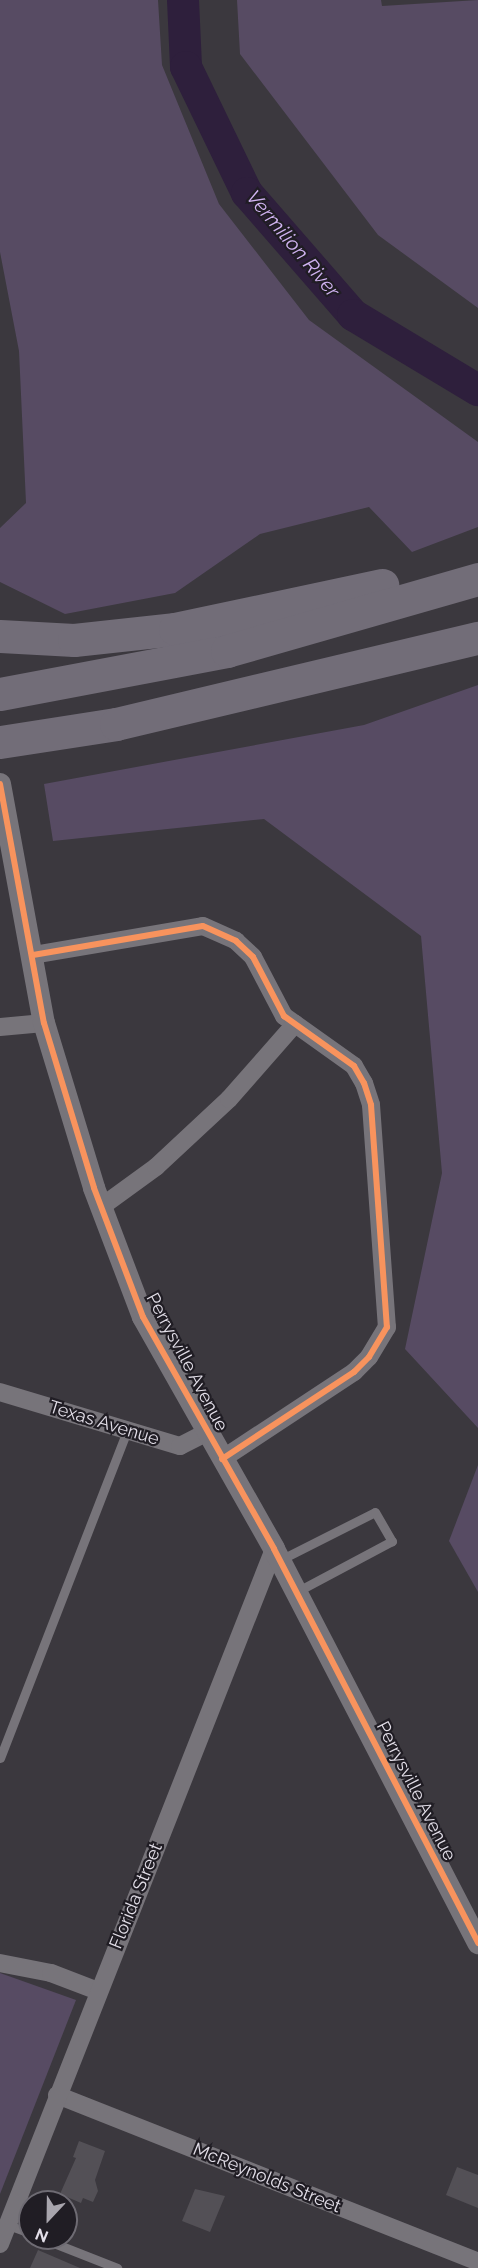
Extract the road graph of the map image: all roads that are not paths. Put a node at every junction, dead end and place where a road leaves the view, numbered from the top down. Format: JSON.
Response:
{"nodes":[{"id":1,"x":478,"y":567,"type":"edge"},
{"id":2,"x":478,"y":579,"type":"edge"},
{"id":3,"x":402,"y":590,"type":"junction"},
{"id":4,"x":0,"y":636,"type":"edge"},
{"id":5,"x":478,"y":638,"type":"edge"},
{"id":6,"x":439,"y":650,"type":"junction"},
{"id":7,"x":0,"y":694,"type":"edge"},
{"id":8,"x":0,"y":742,"type":"edge"},
{"id":9,"x":0,"y":761,"type":"edge"},
{"id":10,"x":0,"y":784,"type":"edge"},
{"id":11,"x":33,"y":955,"type":"junction"},
{"id":12,"x":44,"y":1023,"type":"junction"},
{"id":13,"x":295,"y":1024,"type":"junction"},
{"id":14,"x":0,"y":1027,"type":"edge"},
{"id":15,"x":101,"y":1207,"type":"junction"},
{"id":16,"x":0,"y":1392,"type":"edge"},
{"id":17,"x":127,"y":1431,"type":"junction"},
{"id":18,"x":207,"y":1432,"type":"junction"},
{"id":19,"x":222,"y":1459,"type":"junction"},
{"id":20,"x":277,"y":1554,"type":"junction"},
{"id":21,"x":296,"y":1592,"type":"junction"},
{"id":22,"x":0,"y":1758,"type":"edge"},
{"id":23,"x":478,"y":1943,"type":"edge"},
{"id":24,"x":0,"y":1963,"type":"edge"},
{"id":25,"x":98,"y":1991,"type":"junction"},
{"id":26,"x":57,"y":2095,"type":"junction"},
{"id":27,"x":8,"y":2225,"type":"junction"},
{"id":28,"x":18,"y":2229,"type":"edge"},
{"id":29,"x":0,"y":2244,"type":"edge"},
{"id":30,"x":71,"y":2250,"type":"edge"},
{"id":31,"x":469,"y":2262,"type":"edge"},
{"id":32,"x":117,"y":2268,"type":"edge"}],
"edges":[{"from":1,"to":3,"type":"highway"},
{"from":2,"to":3,"type":"highway"},
{"from":3,"to":4,"type":"highway"},
{"from":3,"to":7,"type":"highway"},
{"from":5,"to":6,"type":"highway"},
{"from":6,"to":8,"type":"highway"},
{"from":6,"to":9,"type":"highway"},
{"from":10,"to":11,"type":"street","name":"Perrysville Avenue"},
{"from":11,"to":12,"type":"street","name":"Perrysville Avenue"},
{"from":11,"to":13,"type":"street"},
{"from":12,"to":14,"type":"street"},
{"from":12,"to":15,"type":"street","name":"Perrysville Avenue"},
{"from":13,"to":15,"type":"street"},
{"from":13,"to":19,"type":"street"},
{"from":15,"to":18,"type":"street","name":"Perrysville Avenue"},
{"from":16,"to":17,"type":"street","name":"Texas Avenue"},
{"from":17,"to":18,"type":"street","name":"Texas Avenue"},
{"from":17,"to":22,"type":"lane"},
{"from":18,"to":19,"type":"street","name":"Perrysville Avenue"},
{"from":19,"to":20,"type":"street","name":"Perrysville Avenue"},
{"from":20,"to":21,"type":"street","name":"Perrysville Avenue"},
{"from":20,"to":21,"type":"lane"},
{"from":20,"to":25,"type":"street","name":"Florida Street"},
{"from":21,"to":23,"type":"street","name":"Perrysville Avenue"},
{"from":24,"to":25,"type":"street"},
{"from":25,"to":26,"type":"street","name":"Florida Street"},
{"from":26,"to":27,"type":"street","name":"Florida Street"},
{"from":26,"to":31,"type":"street","name":"McReynolds Street"},
{"from":27,"to":28,"type":"lane"},
{"from":27,"to":29,"type":"street","name":"Florida Street"},
{"from":30,"to":32,"type":"lane"}]}
